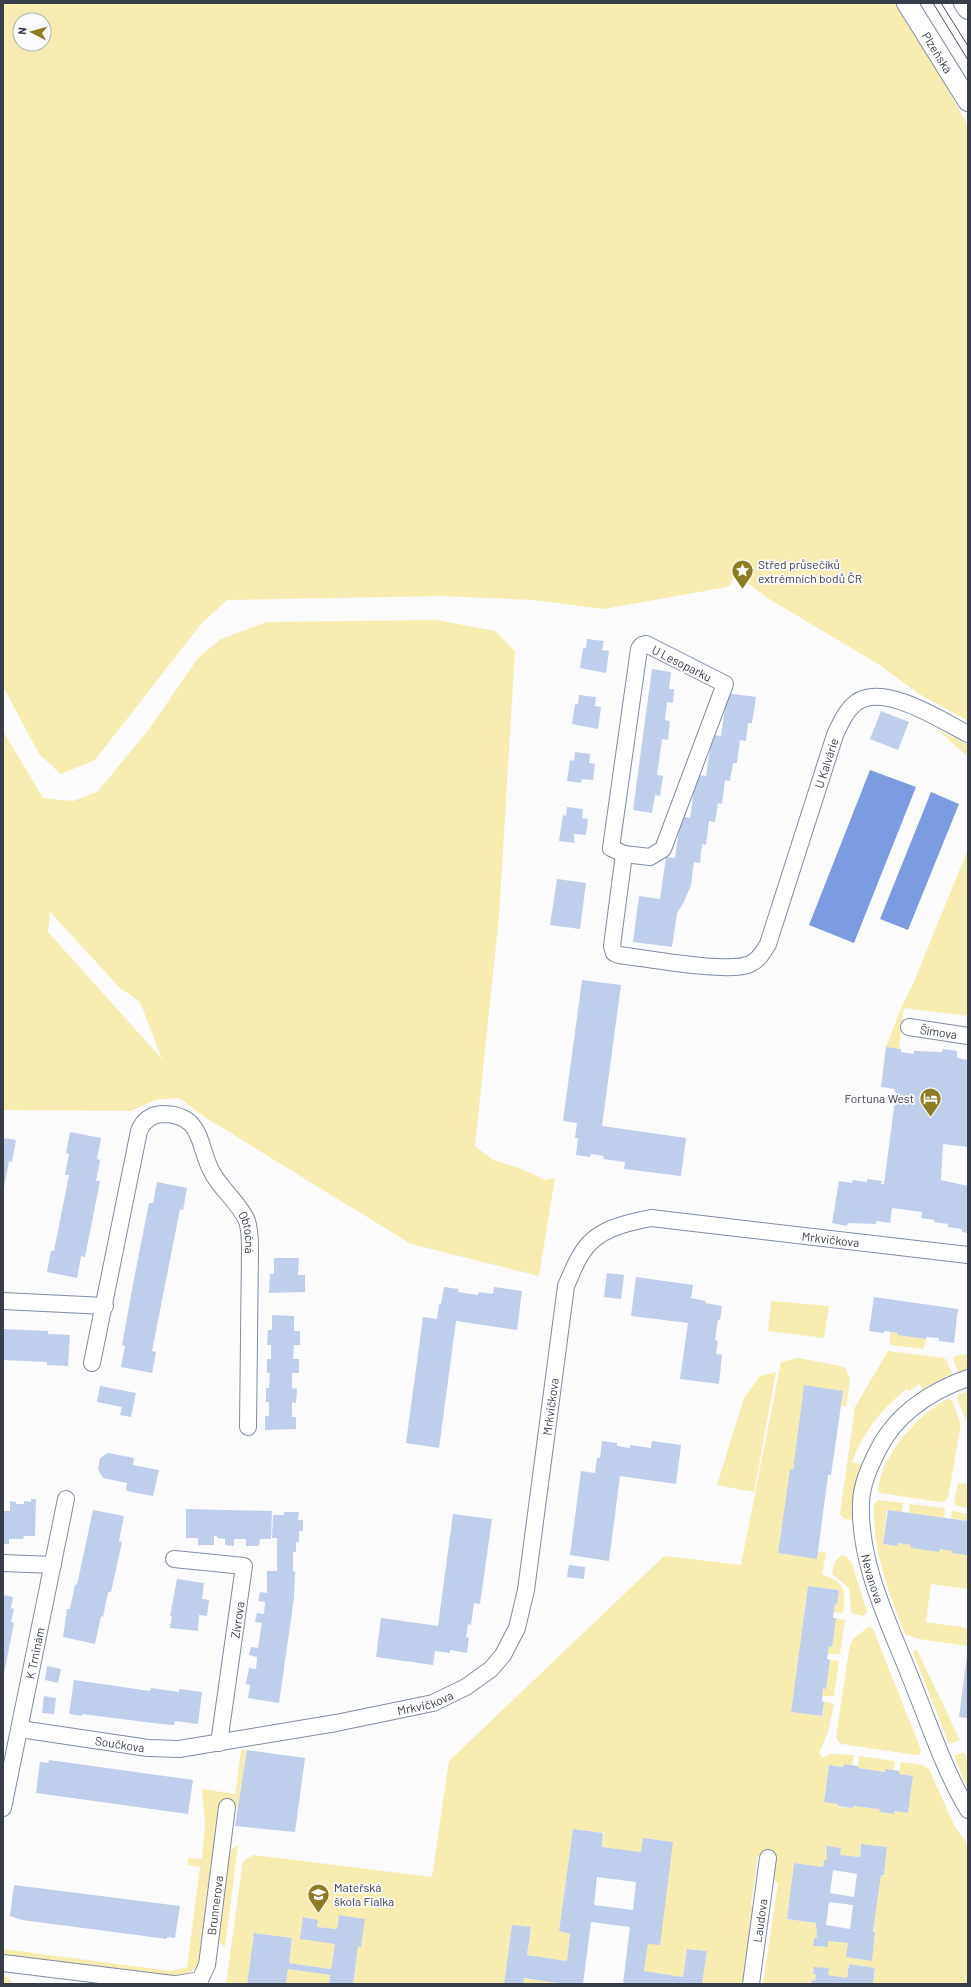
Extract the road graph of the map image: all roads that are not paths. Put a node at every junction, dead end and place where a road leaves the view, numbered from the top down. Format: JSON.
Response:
{"nodes":[{"id":1,"x":907,"y":3,"type":"edge"},
{"id":2,"x":964,"y":3,"type":"edge"},
{"id":3,"x":968,"y":8,"type":"edge"},
{"id":4,"x":968,"y":101,"type":"edge"},
{"id":5,"x":968,"y":734,"type":"edge"},
{"id":6,"x":624,"y":854,"type":"junction"},
{"id":7,"x":909,"y":1027,"type":"dead end"},
{"id":8,"x":968,"y":1036,"type":"edge"},
{"id":9,"x":968,"y":1256,"type":"edge"},
{"id":10,"x":3,"y":1301,"type":"edge"},
{"id":11,"x":105,"y":1306,"type":"junction"},
{"id":12,"x":92,"y":1363,"type":"dead end"},
{"id":13,"x":968,"y":1378,"type":"edge"},
{"id":14,"x":248,"y":1427,"type":"dead end"},
{"id":15,"x":66,"y":1499,"type":"dead end"},
{"id":16,"x":174,"y":1559,"type":"dead end"},
{"id":17,"x":3,"y":1563,"type":"edge"},
{"id":18,"x":53,"y":1564,"type":"junction"},
{"id":19,"x":20,"y":1729,"type":"junction"},
{"id":20,"x":219,"y":1742,"type":"junction"},
{"id":21,"x":227,"y":1807,"type":"dead end"},
{"id":22,"x":3,"y":1808,"type":"edge"},
{"id":23,"x":968,"y":1810,"type":"edge"},
{"id":24,"x":768,"y":1858,"type":"dead end"},
{"id":25,"x":3,"y":1963,"type":"edge"},
{"id":26,"x":173,"y":1984,"type":"edge"},
{"id":27,"x":177,"y":1984,"type":"edge"},
{"id":28,"x":751,"y":1984,"type":"edge"}],
"edges":[{"from":1,"to":4,"type":"main road","name":"Plzeňská"},
{"from":2,"to":3,"type":"main road"},
{"from":5,"to":6,"type":"street","name":"U Kalvárie"},
{"from":6,"to":6,"type":"street","name":"U Lesoparku"},
{"from":7,"to":8,"type":"street","name":"Šímova"},
{"from":9,"to":20,"type":"street","name":"Mrkvičkova"},
{"from":10,"to":11,"type":"street"},
{"from":11,"to":12,"type":"street","name":"Obtočná"},
{"from":11,"to":14,"type":"street","name":"Obtočná"},
{"from":13,"to":23,"type":"street","name":"Nevanova"},
{"from":15,"to":18,"type":"street","name":"K Trninám"},
{"from":16,"to":20,"type":"street","name":"Zívrova"},
{"from":17,"to":18,"type":"street"},
{"from":18,"to":19,"type":"street","name":"K Trninám"},
{"from":19,"to":20,"type":"street","name":"Součkova"},
{"from":19,"to":22,"type":"street","name":"K Trninám"},
{"from":21,"to":27,"type":"street","name":"Brunnerova"},
{"from":24,"to":28,"type":"street","name":"Laudova"},
{"from":25,"to":26,"type":"street"}]}
